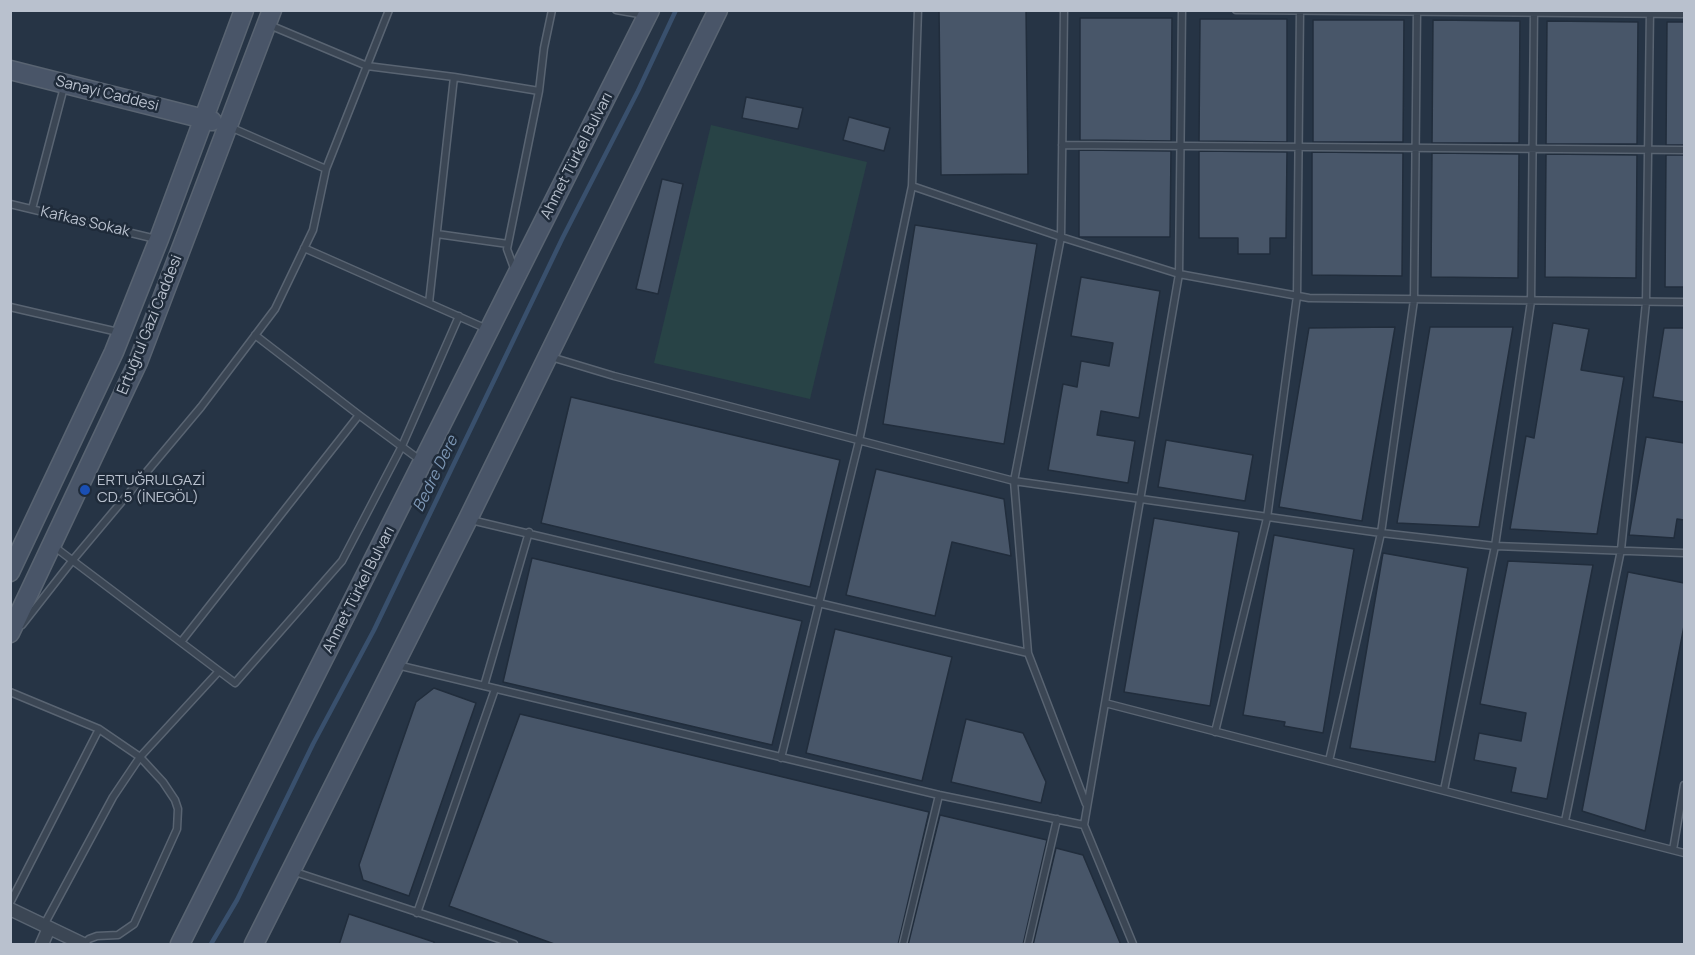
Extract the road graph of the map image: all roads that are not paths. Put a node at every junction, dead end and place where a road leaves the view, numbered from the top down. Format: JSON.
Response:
{"nodes":[{"id":1,"x":244,"y":10,"type":"edge"},
{"id":2,"x":389,"y":10,"type":"edge"},
{"id":3,"x":552,"y":10,"type":"edge"},
{"id":4,"x":615,"y":10,"type":"edge"},
{"id":5,"x":718,"y":10,"type":"edge"},
{"id":6,"x":918,"y":10,"type":"edge"},
{"id":7,"x":1064,"y":10,"type":"edge"},
{"id":8,"x":1182,"y":10,"type":"edge"},
{"id":9,"x":1236,"y":10,"type":"edge"},
{"id":10,"x":1300,"y":11,"type":"edge"},
{"id":11,"x":1417,"y":11,"type":"edge"},
{"id":12,"x":1534,"y":12,"type":"edge"},
{"id":13,"x":1650,"y":12,"type":"edge"},
{"id":14,"x":649,"y":13,"type":"edge"},
{"id":15,"x":1684,"y":14,"type":"edge"},
{"id":16,"x":269,"y":17,"type":"edge"},
{"id":17,"x":367,"y":66,"type":"junction"},
{"id":18,"x":10,"y":70,"type":"edge"},
{"id":19,"x":454,"y":77,"type":"junction"},
{"id":20,"x":64,"y":83,"type":"junction"},
{"id":21,"x":539,"y":91,"type":"junction"},
{"id":22,"x":203,"y":118,"type":"junction"},
{"id":23,"x":228,"y":126,"type":"junction"},
{"id":24,"x":1062,"y":145,"type":"junction"},
{"id":25,"x":1180,"y":146,"type":"junction"},
{"id":26,"x":1298,"y":147,"type":"junction"},
{"id":27,"x":1415,"y":148,"type":"junction"},
{"id":28,"x":1532,"y":149,"type":"junction"},
{"id":29,"x":1648,"y":150,"type":"junction"},
{"id":30,"x":1684,"y":150,"type":"edge"},
{"id":31,"x":326,"y":169,"type":"junction"},
{"id":32,"x":912,"y":186,"type":"junction"},
{"id":33,"x":10,"y":204,"type":"edge"},
{"id":34,"x":32,"y":209,"type":"junction"},
{"id":35,"x":436,"y":234,"type":"junction"},
{"id":36,"x":1061,"y":237,"type":"junction"},
{"id":37,"x":159,"y":239,"type":"junction"},
{"id":38,"x":508,"y":243,"type":"junction"},
{"id":39,"x":304,"y":248,"type":"junction"},
{"id":40,"x":1179,"y":274,"type":"junction"},
{"id":41,"x":517,"y":276,"type":"junction"},
{"id":42,"x":1297,"y":296,"type":"junction"},
{"id":43,"x":1414,"y":300,"type":"junction"},
{"id":44,"x":1530,"y":301,"type":"junction"},
{"id":45,"x":1647,"y":302,"type":"junction"},
{"id":46,"x":1684,"y":302,"type":"edge"},
{"id":47,"x":429,"y":303,"type":"junction"},
{"id":48,"x":10,"y":307,"type":"edge"},
{"id":49,"x":459,"y":316,"type":"junction"},
{"id":50,"x":490,"y":330,"type":"junction"},
{"id":51,"x":121,"y":333,"type":"junction"},
{"id":52,"x":255,"y":335,"type":"junction"},
{"id":53,"x":548,"y":356,"type":"junction"},
{"id":54,"x":359,"y":415,"type":"junction"},
{"id":55,"x":859,"y":441,"type":"junction"},
{"id":56,"x":402,"y":446,"type":"junction"},
{"id":57,"x":423,"y":462,"type":"junction"},
{"id":58,"x":1014,"y":481,"type":"junction"},
{"id":59,"x":1140,"y":500,"type":"junction"},
{"id":60,"x":1267,"y":518,"type":"junction"},
{"id":61,"x":468,"y":519,"type":"junction"},
{"id":62,"x":528,"y":532,"type":"junction"},
{"id":63,"x":1382,"y":533,"type":"junction"},
{"id":64,"x":52,"y":545,"type":"junction"},
{"id":65,"x":1495,"y":546,"type":"junction"},
{"id":66,"x":1621,"y":550,"type":"junction"},
{"id":67,"x":1684,"y":553,"type":"edge"},
{"id":68,"x":72,"y":561,"type":"junction"},
{"id":69,"x":10,"y":572,"type":"edge"},
{"id":70,"x":819,"y":602,"type":"junction"},
{"id":71,"x":10,"y":633,"type":"edge"},
{"id":72,"x":10,"y":640,"type":"edge"},
{"id":73,"x":181,"y":642,"type":"junction"},
{"id":74,"x":1028,"y":653,"type":"junction"},
{"id":75,"x":395,"y":664,"type":"junction"},
{"id":76,"x":219,"y":671,"type":"junction"},
{"id":77,"x":484,"y":686,"type":"junction"},
{"id":78,"x":495,"y":689,"type":"junction"},
{"id":79,"x":10,"y":692,"type":"edge"},
{"id":80,"x":1105,"y":703,"type":"junction"},
{"id":81,"x":99,"y":729,"type":"junction"},
{"id":82,"x":1215,"y":732,"type":"junction"},
{"id":83,"x":140,"y":757,"type":"junction"},
{"id":84,"x":781,"y":758,"type":"junction"},
{"id":85,"x":1329,"y":761,"type":"junction"},
{"id":86,"x":1684,"y":785,"type":"edge"},
{"id":87,"x":1444,"y":790,"type":"junction"},
{"id":88,"x":939,"y":795,"type":"junction"},
{"id":89,"x":1087,"y":806,"type":"junction"},
{"id":90,"x":1057,"y":819,"type":"junction"},
{"id":91,"x":1565,"y":821,"type":"junction"},
{"id":92,"x":1083,"y":825,"type":"junction"},
{"id":93,"x":1673,"y":850,"type":"junction"},
{"id":94,"x":1684,"y":854,"type":"edge"},
{"id":95,"x":291,"y":871,"type":"junction"},
{"id":96,"x":10,"y":903,"type":"edge"},
{"id":97,"x":10,"y":909,"type":"edge"},
{"id":98,"x":417,"y":913,"type":"junction"},
{"id":99,"x":46,"y":926,"type":"junction"},
{"id":100,"x":42,"y":945,"type":"edge"},
{"id":101,"x":84,"y":945,"type":"edge"},
{"id":102,"x":180,"y":945,"type":"edge"},
{"id":103,"x":254,"y":945,"type":"edge"},
{"id":104,"x":514,"y":945,"type":"edge"},
{"id":105,"x":903,"y":945,"type":"edge"},
{"id":106,"x":1028,"y":945,"type":"edge"},
{"id":107,"x":1133,"y":945,"type":"edge"}],
"edges":[{"from":1,"to":22,"type":"street","name":"Ertuğrul Gazi Caddesi"},
{"from":2,"to":17,"type":"lane"},
{"from":3,"to":21,"type":"lane"},
{"from":4,"to":14,"type":"lane"},
{"from":5,"to":53,"type":"street"},
{"from":6,"to":32,"type":"lane"},
{"from":7,"to":24,"type":"lane"},
{"from":8,"to":25,"type":"lane"},
{"from":9,"to":10,"type":"lane"},
{"from":10,"to":11,"type":"lane"},
{"from":10,"to":26,"type":"lane"},
{"from":11,"to":12,"type":"lane"},
{"from":11,"to":27,"type":"lane"},
{"from":12,"to":13,"type":"lane"},
{"from":12,"to":28,"type":"lane"},
{"from":13,"to":15,"type":"lane"},
{"from":13,"to":29,"type":"lane"},
{"from":14,"to":41,"type":"street","name":"Ahmet Türkel Bulvarı"},
{"from":16,"to":17,"type":"lane"},
{"from":16,"to":23,"type":"street","name":"Ertuğrul Gazi Caddesi"},
{"from":17,"to":19,"type":"lane"},
{"from":17,"to":31,"type":"lane"},
{"from":18,"to":20,"type":"street","name":"Sanayi Caddesi"},
{"from":19,"to":21,"type":"lane"},
{"from":19,"to":35,"type":"lane"},
{"from":20,"to":22,"type":"street","name":"Sanayi Caddesi"},
{"from":20,"to":34,"type":"lane"},
{"from":21,"to":38,"type":"lane"},
{"from":22,"to":23,"type":"street","name":"Sanayi Caddesi"},
{"from":22,"to":37,"type":"street","name":"Ertuğrul Gazi Caddesi"},
{"from":23,"to":31,"type":"lane"},
{"from":23,"to":64,"type":"street","name":"Ertuğrul Gazi Caddesi"},
{"from":24,"to":25,"type":"lane"},
{"from":24,"to":36,"type":"lane"},
{"from":25,"to":26,"type":"lane"},
{"from":25,"to":40,"type":"lane"},
{"from":26,"to":27,"type":"lane"},
{"from":26,"to":42,"type":"lane"},
{"from":27,"to":28,"type":"lane"},
{"from":27,"to":43,"type":"lane"},
{"from":28,"to":29,"type":"lane"},
{"from":28,"to":44,"type":"lane"},
{"from":29,"to":30,"type":"lane"},
{"from":29,"to":45,"type":"lane"},
{"from":31,"to":39,"type":"lane"},
{"from":32,"to":36,"type":"lane"},
{"from":32,"to":55,"type":"lane"},
{"from":33,"to":34,"type":"lane","name":"Kafkas Sokak"},
{"from":34,"to":37,"type":"lane","name":"Kafkas Sokak"},
{"from":35,"to":38,"type":"lane"},
{"from":35,"to":47,"type":"lane"},
{"from":36,"to":40,"type":"lane"},
{"from":36,"to":58,"type":"lane"},
{"from":37,"to":51,"type":"street","name":"Ertuğrul Gazi Caddesi"},
{"from":38,"to":41,"type":"lane"},
{"from":39,"to":47,"type":"lane"},
{"from":39,"to":52,"type":"lane"},
{"from":40,"to":42,"type":"lane"},
{"from":40,"to":59,"type":"lane"},
{"from":41,"to":50,"type":"street","name":"Ahmet Türkel Bulvarı"},
{"from":42,"to":43,"type":"lane"},
{"from":42,"to":60,"type":"lane"},
{"from":43,"to":44,"type":"lane"},
{"from":43,"to":63,"type":"lane"},
{"from":44,"to":45,"type":"lane"},
{"from":44,"to":65,"type":"lane"},
{"from":45,"to":46,"type":"lane"},
{"from":45,"to":66,"type":"lane"},
{"from":47,"to":49,"type":"lane"},
{"from":48,"to":51,"type":"lane"},
{"from":49,"to":50,"type":"lane"},
{"from":49,"to":56,"type":"lane"},
{"from":50,"to":57,"type":"street","name":"Ahmet Türkel Bulvarı"},
{"from":51,"to":69,"type":"street","name":"Ertuğrul Gazi Caddesi"},
{"from":52,"to":54,"type":"lane"},
{"from":52,"to":68,"type":"lane"},
{"from":53,"to":55,"type":"lane"},
{"from":53,"to":61,"type":"street"},
{"from":54,"to":56,"type":"lane"},
{"from":54,"to":73,"type":"lane"},
{"from":55,"to":58,"type":"lane"},
{"from":55,"to":70,"type":"lane"},
{"from":56,"to":57,"type":"lane"},
{"from":56,"to":76,"type":"lane"},
{"from":57,"to":102,"type":"street","name":"Ahmet Türkel Bulvarı"},
{"from":58,"to":59,"type":"lane"},
{"from":58,"to":74,"type":"lane"},
{"from":59,"to":60,"type":"lane"},
{"from":59,"to":80,"type":"lane"},
{"from":60,"to":63,"type":"lane"},
{"from":60,"to":82,"type":"lane"},
{"from":61,"to":62,"type":"lane"},
{"from":61,"to":75,"type":"street"},
{"from":62,"to":70,"type":"lane"},
{"from":62,"to":77,"type":"lane"},
{"from":63,"to":65,"type":"lane"},
{"from":63,"to":85,"type":"lane"},
{"from":64,"to":68,"type":"lane"},
{"from":64,"to":71,"type":"street","name":"Ertuğrul Gazi Caddesi"},
{"from":65,"to":66,"type":"lane"},
{"from":65,"to":87,"type":"lane"},
{"from":66,"to":67,"type":"lane"},
{"from":66,"to":91,"type":"lane"},
{"from":68,"to":72,"type":"lane"},
{"from":68,"to":73,"type":"lane"},
{"from":70,"to":74,"type":"lane"},
{"from":70,"to":84,"type":"lane"},
{"from":73,"to":76,"type":"lane"},
{"from":74,"to":89,"type":"lane"},
{"from":75,"to":77,"type":"lane"},
{"from":75,"to":95,"type":"street"},
{"from":76,"to":83,"type":"lane"},
{"from":77,"to":78,"type":"lane"},
{"from":78,"to":84,"type":"lane"},
{"from":78,"to":98,"type":"lane"},
{"from":79,"to":81,"type":"lane"},
{"from":80,"to":82,"type":"lane"},
{"from":80,"to":89,"type":"lane"},
{"from":81,"to":83,"type":"lane"},
{"from":81,"to":96,"type":"lane"},
{"from":82,"to":85,"type":"lane"},
{"from":83,"to":99,"type":"lane"},
{"from":83,"to":101,"type":"lane"},
{"from":84,"to":88,"type":"lane"},
{"from":85,"to":87,"type":"lane"},
{"from":86,"to":93,"type":"lane"},
{"from":87,"to":91,"type":"lane"},
{"from":88,"to":90,"type":"lane"},
{"from":88,"to":105,"type":"lane"},
{"from":89,"to":92,"type":"lane"},
{"from":90,"to":92,"type":"lane"},
{"from":90,"to":106,"type":"lane"},
{"from":91,"to":93,"type":"lane"},
{"from":92,"to":107,"type":"lane"},
{"from":93,"to":94,"type":"lane"},
{"from":95,"to":98,"type":"lane"},
{"from":95,"to":103,"type":"street"},
{"from":97,"to":99,"type":"street"},
{"from":98,"to":104,"type":"lane"},
{"from":99,"to":100,"type":"street"},
{"from":99,"to":101,"type":"street"}]}
